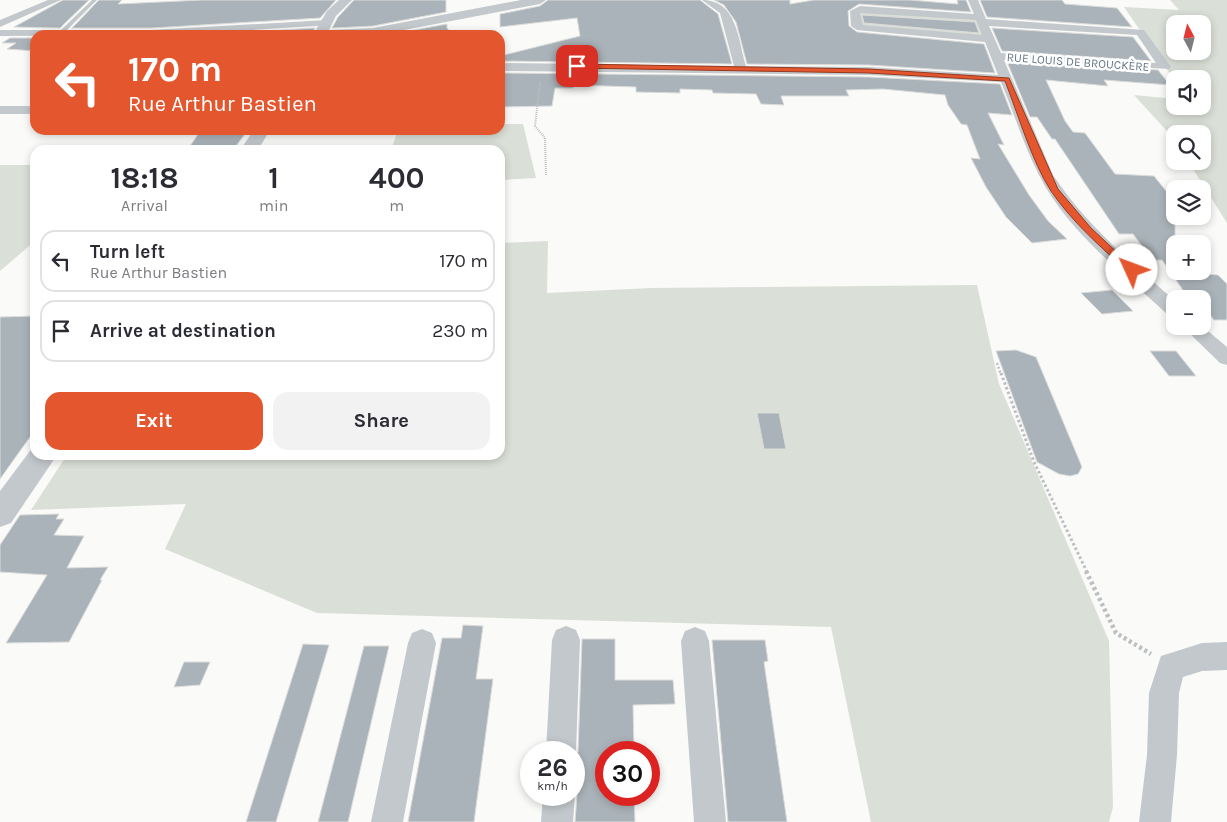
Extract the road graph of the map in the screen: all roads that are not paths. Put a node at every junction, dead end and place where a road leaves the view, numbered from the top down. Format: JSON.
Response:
{"nodes":[{"id":1,"x":56,"y":0,"type":"edge"},
{"id":2,"x":95,"y":0,"type":"edge"},
{"id":3,"x":346,"y":0,"type":"edge"},
{"id":4,"x":540,"y":0,"type":"edge"},
{"id":5,"x":706,"y":0,"type":"edge"},
{"id":6,"x":973,"y":0,"type":"edge"},
{"id":7,"x":981,"y":20,"type":"junction"},
{"id":8,"x":0,"y":24,"type":"edge"},
{"id":9,"x":64,"y":30,"type":"edge"},
{"id":10,"x":323,"y":30,"type":"edge"},
{"id":11,"x":383,"y":30,"type":"edge"},
{"id":12,"x":0,"y":33,"type":"edge"},
{"id":13,"x":30,"y":34,"type":"edge"},
{"id":14,"x":991,"y":39,"type":"junction"},
{"id":15,"x":998,"y":56,"type":"junction"},
{"id":16,"x":505,"y":67,"type":"edge"},
{"id":17,"x":741,"y":69,"type":"junction"},
{"id":18,"x":1007,"y":79,"type":"junction"},
{"id":19,"x":0,"y":110,"type":"edge"},
{"id":20,"x":30,"y":110,"type":"edge"},
{"id":21,"x":1166,"y":303,"type":"edge"},
{"id":22,"x":1201,"y":335,"type":"edge"},
{"id":23,"x":1227,"y":358,"type":"edge"},
{"id":24,"x":40,"y":460,"type":"edge"},
{"id":25,"x":0,"y":514,"type":"edge"},
{"id":26,"x":566,"y":640,"type":"dead end"},
{"id":27,"x":695,"y":641,"type":"dead end"},
{"id":28,"x":422,"y":643,"type":"dead end"},
{"id":29,"x":1227,"y":656,"type":"edge"},
{"id":30,"x":561,"y":741,"type":"edge"},
{"id":31,"x":558,"y":806,"type":"edge"},
{"id":32,"x":387,"y":822,"type":"edge"},
{"id":33,"x":557,"y":822,"type":"edge"},
{"id":34,"x":710,"y":822,"type":"edge"},
{"id":35,"x":1155,"y":822,"type":"edge"}],
"edges":[{"from":1,"to":8,"type":"street"},
{"from":2,"to":9,"type":"lane"},
{"from":3,"to":10,"type":"street"},
{"from":4,"to":11,"type":"street"},
{"from":5,"to":17,"type":"street"},
{"from":6,"to":7,"type":"street"},
{"from":7,"to":14,"type":"street"},
{"from":7,"to":14,"type":"street"},
{"from":7,"to":15,"type":"street","name":"RUE LOUIS DE BROUCKÈRE"},
{"from":12,"to":13,"type":"street"},
{"from":14,"to":15,"type":"street"},
{"from":15,"to":18,"type":"street"},
{"from":16,"to":17,"type":"street"},
{"from":17,"to":18,"type":"street"},
{"from":18,"to":21,"type":"street"},
{"from":19,"to":20,"type":"street"},
{"from":22,"to":23,"type":"street"},
{"from":24,"to":25,"type":"street"},
{"from":26,"to":30,"type":"street"},
{"from":27,"to":34,"type":"street"},
{"from":28,"to":32,"type":"street"},
{"from":29,"to":35,"type":"street"},
{"from":31,"to":33,"type":"street"}]}
